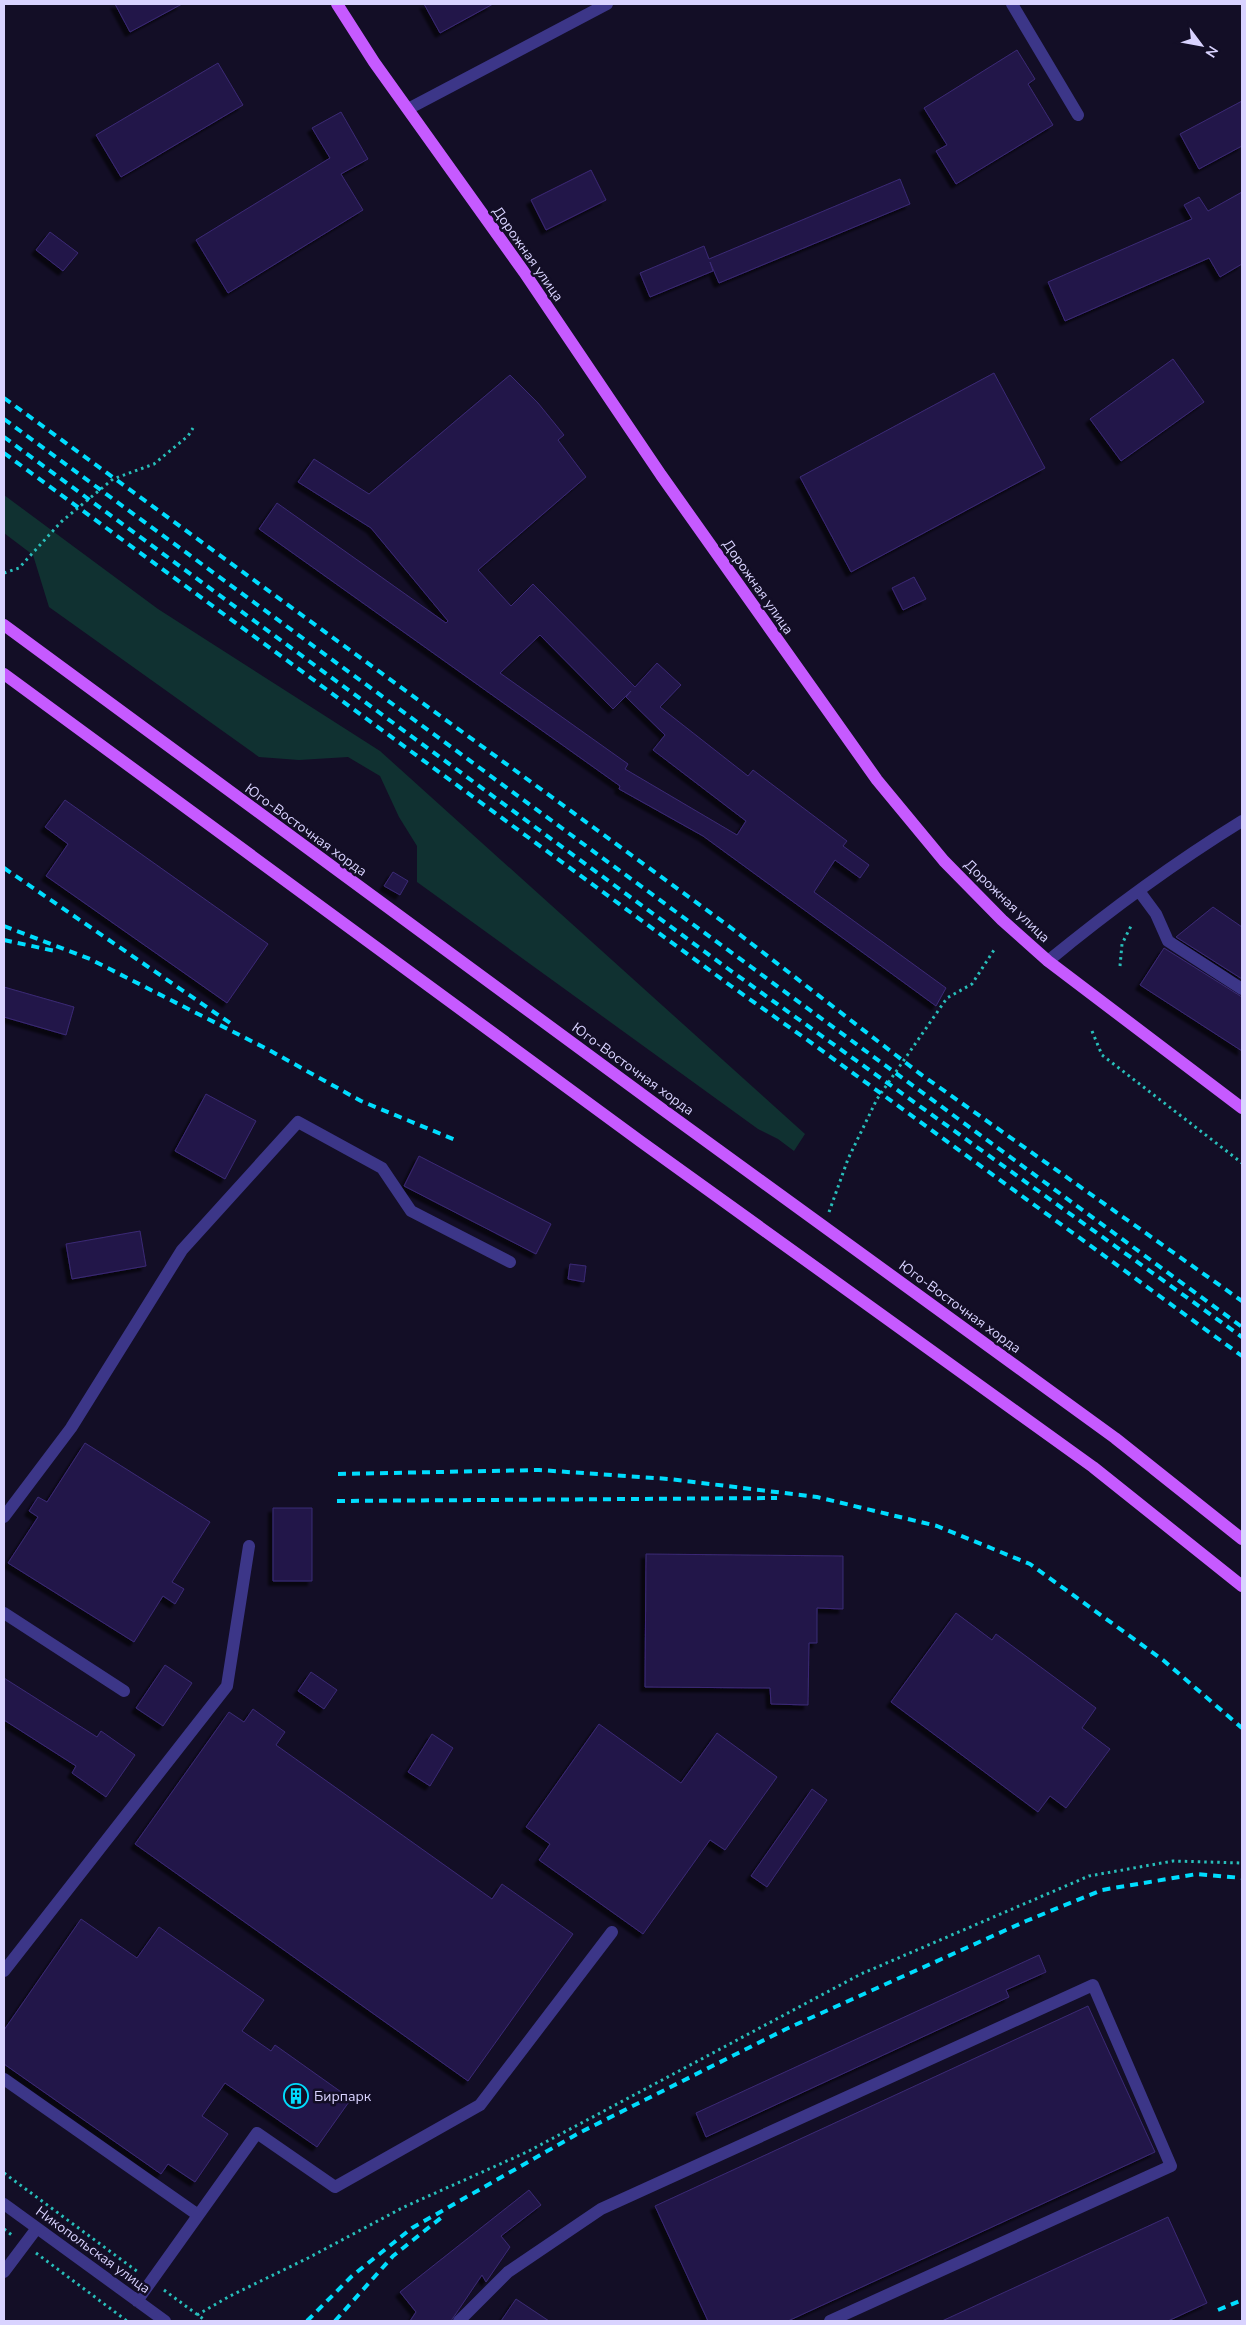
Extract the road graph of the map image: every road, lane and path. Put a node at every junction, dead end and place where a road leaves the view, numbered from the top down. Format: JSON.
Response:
{"nodes":[{"id":1,"x":336,"y":4,"type":"edge"},
{"id":2,"x":607,"y":4,"type":"edge"},
{"id":3,"x":1012,"y":4,"type":"edge"},
{"id":4,"x":408,"y":109,"type":"junction"},
{"id":5,"x":1078,"y":115,"type":"dead end"},
{"id":6,"x":193,"y":428,"type":"dead end"},
{"id":7,"x":4,"y":572,"type":"edge"},
{"id":8,"x":4,"y":625,"type":"edge"},
{"id":9,"x":4,"y":674,"type":"edge"},
{"id":10,"x":1242,"y":820,"type":"edge"},
{"id":11,"x":1139,"y":891,"type":"junction"},
{"id":12,"x":1131,"y":926,"type":"dead end"},
{"id":13,"x":994,"y":950,"type":"dead end"},
{"id":14,"x":1048,"y":961,"type":"junction"},
{"id":15,"x":1120,"y":966,"type":"dead end"},
{"id":16,"x":1242,"y":989,"type":"edge"},
{"id":17,"x":1092,"y":1031,"type":"dead end"},
{"id":18,"x":1242,"y":1108,"type":"edge"},
{"id":19,"x":1242,"y":1163,"type":"edge"},
{"id":20,"x":823,"y":1226,"type":"junction"},
{"id":21,"x":510,"y":1262,"type":"dead end"},
{"id":22,"x":4,"y":1518,"type":"edge"},
{"id":23,"x":1242,"y":1539,"type":"edge"},
{"id":24,"x":249,"y":1546,"type":"dead end"},
{"id":25,"x":1242,"y":1586,"type":"edge"},
{"id":26,"x":4,"y":1612,"type":"edge"},
{"id":27,"x":124,"y":1691,"type":"dead end"},
{"id":28,"x":1242,"y":1863,"type":"edge"},
{"id":29,"x":612,"y":1932,"type":"dead end"},
{"id":30,"x":4,"y":1971,"type":"edge"},
{"id":31,"x":4,"y":2079,"type":"edge"},
{"id":32,"x":4,"y":2173,"type":"edge"},
{"id":33,"x":4,"y":2204,"type":"edge"},
{"id":34,"x":198,"y":2215,"type":"junction"},
{"id":35,"x":37,"y":2228,"type":"junction"},
{"id":36,"x":4,"y":2229,"type":"edge"},
{"id":37,"x":25,"y":2244,"type":"junction"},
{"id":38,"x":4,"y":2272,"type":"edge"},
{"id":39,"x":151,"y":2281,"type":"junction"},
{"id":40,"x":137,"y":2301,"type":"junction"},
{"id":41,"x":197,"y":2315,"type":"junction"},
{"id":42,"x":127,"y":2321,"type":"edge"},
{"id":43,"x":165,"y":2321,"type":"edge"},
{"id":44,"x":206,"y":2321,"type":"edge"},
{"id":45,"x":459,"y":2321,"type":"edge"},
{"id":46,"x":830,"y":2321,"type":"edge"}],
"edges":[{"from":1,"to":4,"type":"main road","name":"Дорожная улица"},
{"from":2,"to":4,"type":"street"},
{"from":3,"to":5,"type":"street"},
{"from":4,"to":14,"type":"main road","name":"Дорожная улица"},
{"from":6,"to":7,"type":"path"},
{"from":8,"to":20,"type":"main road","name":"Юго-Восточная хорда"},
{"from":9,"to":25,"type":"main road"},
{"from":10,"to":11,"type":"street"},
{"from":11,"to":14,"type":"street"},
{"from":11,"to":16,"type":"street"},
{"from":12,"to":15,"type":"path"},
{"from":13,"to":20,"type":"path"},
{"from":14,"to":18,"type":"main road","name":"Дорожная улица"},
{"from":17,"to":19,"type":"path"},
{"from":20,"to":23,"type":"main road","name":"Юго-Восточная хорда"},
{"from":21,"to":22,"type":"street"},
{"from":24,"to":30,"type":"street"},
{"from":26,"to":27,"type":"street"},
{"from":28,"to":41,"type":"path"},
{"from":29,"to":34,"type":"street"},
{"from":31,"to":34,"type":"street"},
{"from":32,"to":39,"type":"path"},
{"from":33,"to":35,"type":"street","name":"Никопольская улица"},
{"from":34,"to":39,"type":"street"},
{"from":35,"to":37,"type":"street"},
{"from":35,"to":40,"type":"street","name":"Никопольская улица"},
{"from":36,"to":37,"type":"path"},
{"from":37,"to":38,"type":"street"},
{"from":37,"to":42,"type":"path"},
{"from":39,"to":40,"type":"street"},
{"from":39,"to":41,"type":"path"},
{"from":40,"to":43,"type":"street","name":"Никопольская улица"},
{"from":41,"to":44,"type":"path"},
{"from":45,"to":46,"type":"street"}]}
